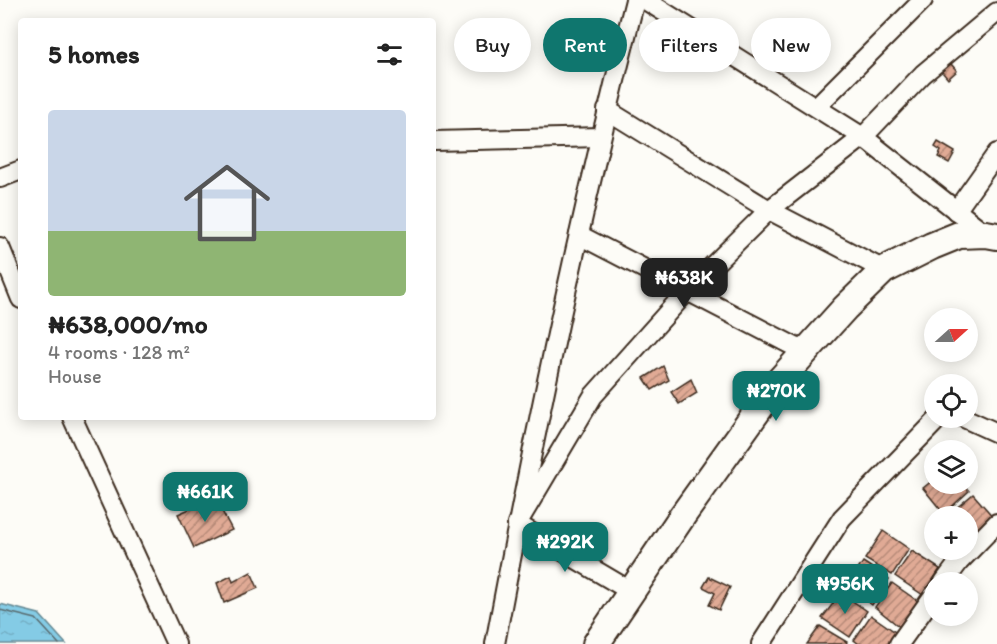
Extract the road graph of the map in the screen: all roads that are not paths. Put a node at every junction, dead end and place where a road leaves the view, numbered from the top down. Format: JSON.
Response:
{"nodes":[{"id":1,"x":635,"y":0,"type":"edge"},
{"id":2,"x":645,"y":0,"type":"edge"},
{"id":3,"x":923,"y":0,"type":"edge"},
{"id":4,"x":997,"y":12,"type":"edge"},
{"id":5,"x":817,"y":106,"type":"junction"},
{"id":6,"x":607,"y":110,"type":"junction"},
{"id":7,"x":601,"y":137,"type":"junction"},
{"id":8,"x":863,"y":137,"type":"junction"},
{"id":9,"x":436,"y":141,"type":"edge"},
{"id":10,"x":997,"y":153,"type":"edge"},
{"id":11,"x":18,"y":171,"type":"edge"},
{"id":12,"x":0,"y":178,"type":"edge"},
{"id":13,"x":769,"y":210,"type":"junction"},
{"id":14,"x":956,"y":211,"type":"junction"},
{"id":15,"x":579,"y":235,"type":"junction"},
{"id":16,"x":992,"y":235,"type":"edge"},
{"id":17,"x":0,"y":247,"type":"edge"},
{"id":18,"x":884,"y":270,"type":"junction"},
{"id":19,"x":18,"y":291,"type":"edge"},
{"id":20,"x":687,"y":291,"type":"junction"},
{"id":21,"x":805,"y":352,"type":"junction"},
{"id":22,"x":73,"y":420,"type":"edge"},
{"id":23,"x":978,"y":424,"type":"edge"},
{"id":24,"x":929,"y":428,"type":"edge"},
{"id":25,"x":997,"y":433,"type":"edge"},
{"id":26,"x":997,"y":523,"type":"edge"},
{"id":27,"x":517,"y":524,"type":"junction"},
{"id":28,"x":952,"y":572,"type":"edge"},
{"id":29,"x":632,"y":592,"type":"junction"},
{"id":30,"x":924,"y":609,"type":"edge"},
{"id":31,"x":176,"y":644,"type":"edge"},
{"id":32,"x":495,"y":644,"type":"edge"},
{"id":33,"x":596,"y":644,"type":"edge"},
{"id":34,"x":761,"y":644,"type":"edge"},
{"id":35,"x":899,"y":644,"type":"edge"}],
"edges":[{"from":1,"to":6,"type":"street"},
{"from":2,"to":5,"type":"street"},
{"from":3,"to":5,"type":"street"},
{"from":4,"to":8,"type":"street"},
{"from":5,"to":8,"type":"street"},
{"from":6,"to":7,"type":"street"},
{"from":6,"to":13,"type":"street"},
{"from":7,"to":9,"type":"street"},
{"from":7,"to":15,"type":"street"},
{"from":8,"to":13,"type":"street"},
{"from":8,"to":14,"type":"street"},
{"from":10,"to":14,"type":"street"},
{"from":11,"to":12,"type":"street"},
{"from":13,"to":18,"type":"street"},
{"from":13,"to":20,"type":"street"},
{"from":14,"to":16,"type":"street"},
{"from":15,"to":20,"type":"street"},
{"from":15,"to":27,"type":"street"},
{"from":16,"to":18,"type":"street"},
{"from":17,"to":19,"type":"street"},
{"from":18,"to":21,"type":"street"},
{"from":20,"to":21,"type":"street"},
{"from":20,"to":27,"type":"street"},
{"from":21,"to":29,"type":"street"},
{"from":22,"to":31,"type":"street"},
{"from":23,"to":25,"type":"street"},
{"from":24,"to":34,"type":"street"},
{"from":26,"to":28,"type":"street"},
{"from":27,"to":29,"type":"street"},
{"from":27,"to":32,"type":"street"},
{"from":29,"to":33,"type":"street"},
{"from":30,"to":35,"type":"street"}]}
